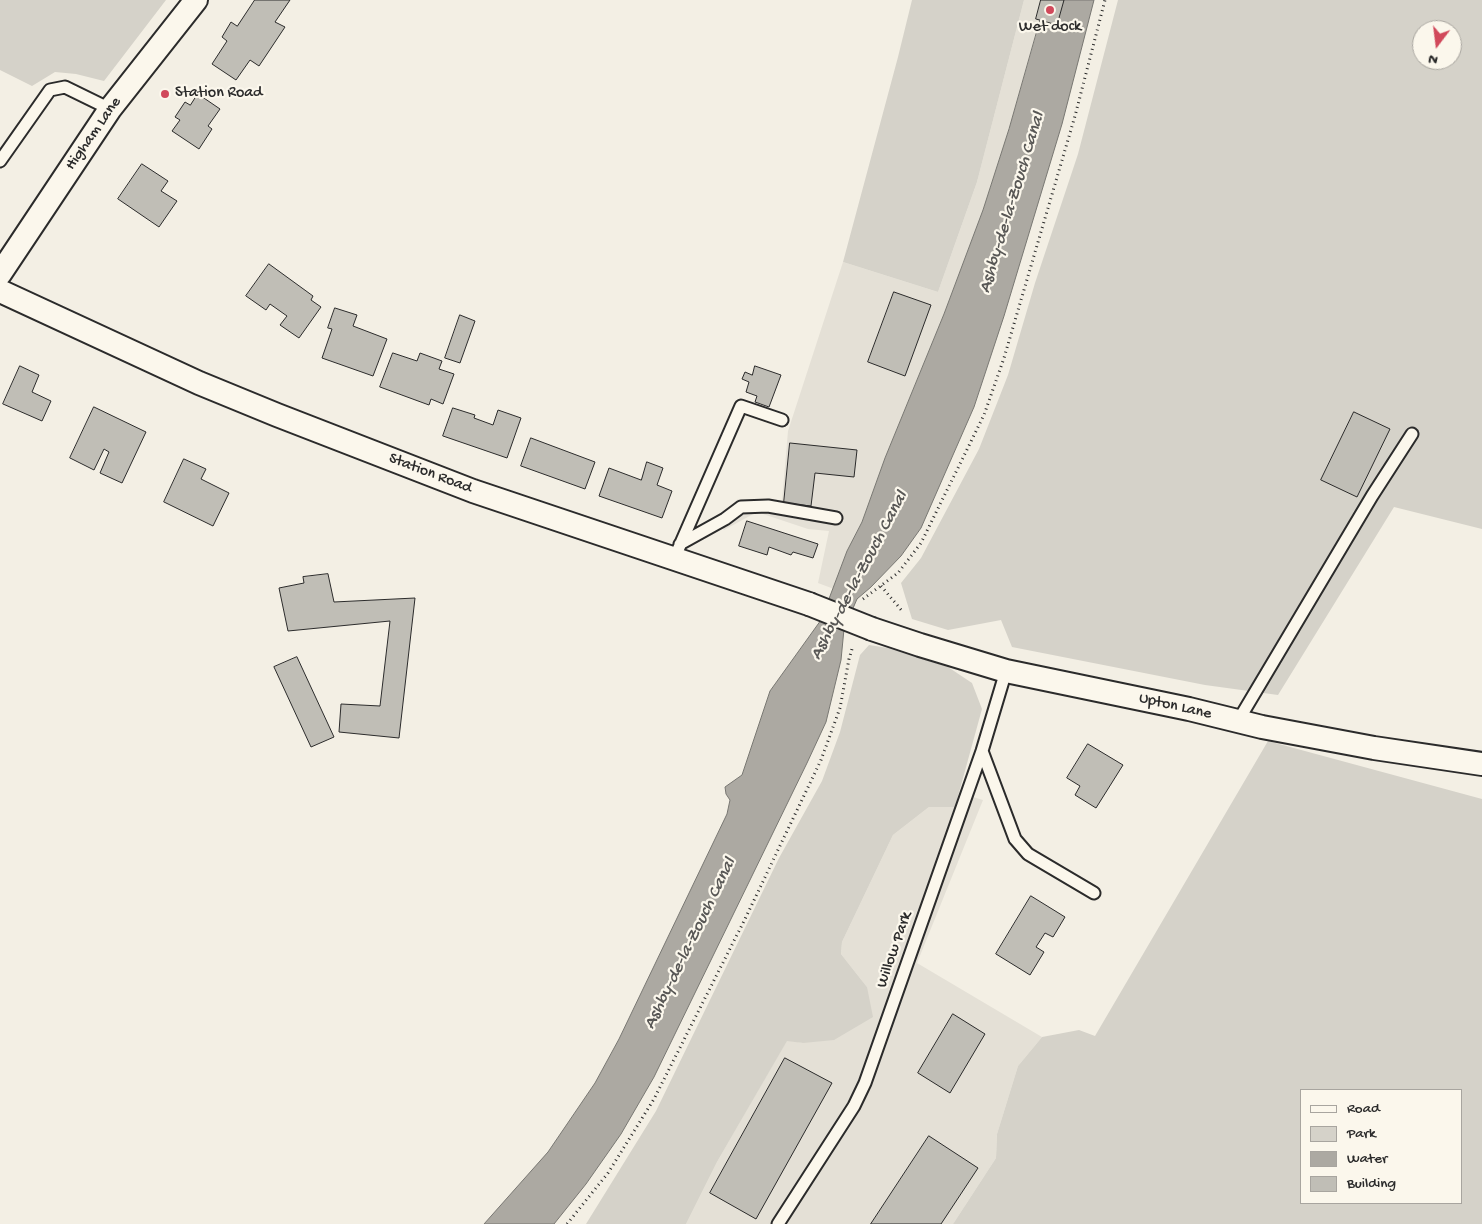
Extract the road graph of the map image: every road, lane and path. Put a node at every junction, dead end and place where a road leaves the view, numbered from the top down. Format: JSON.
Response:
{"nodes":[{"id":1,"x":196,"y":0,"type":"edge"},
{"id":2,"x":1105,"y":0,"type":"edge"},
{"id":3,"x":110,"y":109,"type":"junction"},
{"id":4,"x":0,"y":162,"type":"edge"},
{"id":5,"x":0,"y":274,"type":"edge"},
{"id":6,"x":0,"y":291,"type":"edge"},
{"id":7,"x":782,"y":420,"type":"dead end"},
{"id":8,"x":1412,"y":434,"type":"dead end"},
{"id":9,"x":836,"y":518,"type":"dead end"},
{"id":10,"x":677,"y":551,"type":"junction"},
{"id":11,"x":860,"y":601,"type":"dead end"},
{"id":12,"x":872,"y":629,"type":"joint"},
{"id":13,"x":854,"y":643,"type":"dead end"},
{"id":14,"x":1006,"y":670,"type":"junction"},
{"id":15,"x":1238,"y":721,"type":"junction"},
{"id":16,"x":982,"y":751,"type":"junction"},
{"id":17,"x":1482,"y":764,"type":"edge"},
{"id":18,"x":1094,"y":893,"type":"dead end"},
{"id":19,"x":781,"y":1223,"type":"edge"},
{"id":20,"x":567,"y":1224,"type":"edge"}],
"edges":[{"from":1,"to":3,"type":"street","name":"Higham Lane"},
{"from":2,"to":11,"type":"path"},
{"from":3,"to":4,"type":"lane"},
{"from":3,"to":5,"type":"street","name":"Higham Lane"},
{"from":6,"to":10,"type":"street","name":"Station Road"},
{"from":7,"to":10,"type":"lane"},
{"from":8,"to":15,"type":"lane"},
{"from":9,"to":10,"type":"lane"},
{"from":10,"to":12,"type":"street","name":"Station Road","bridge":true},
{"from":12,"to":14,"type":"street","name":"Upton Lane"},
{"from":13,"to":20,"type":"path"},
{"from":14,"to":15,"type":"street","name":"Upton Lane"},
{"from":14,"to":16,"type":"lane","name":"Willow Park"},
{"from":15,"to":17,"type":"street","name":"Upton Lane"},
{"from":16,"to":18,"type":"lane"},
{"from":16,"to":19,"type":"lane","name":"Willow Park"}]}
